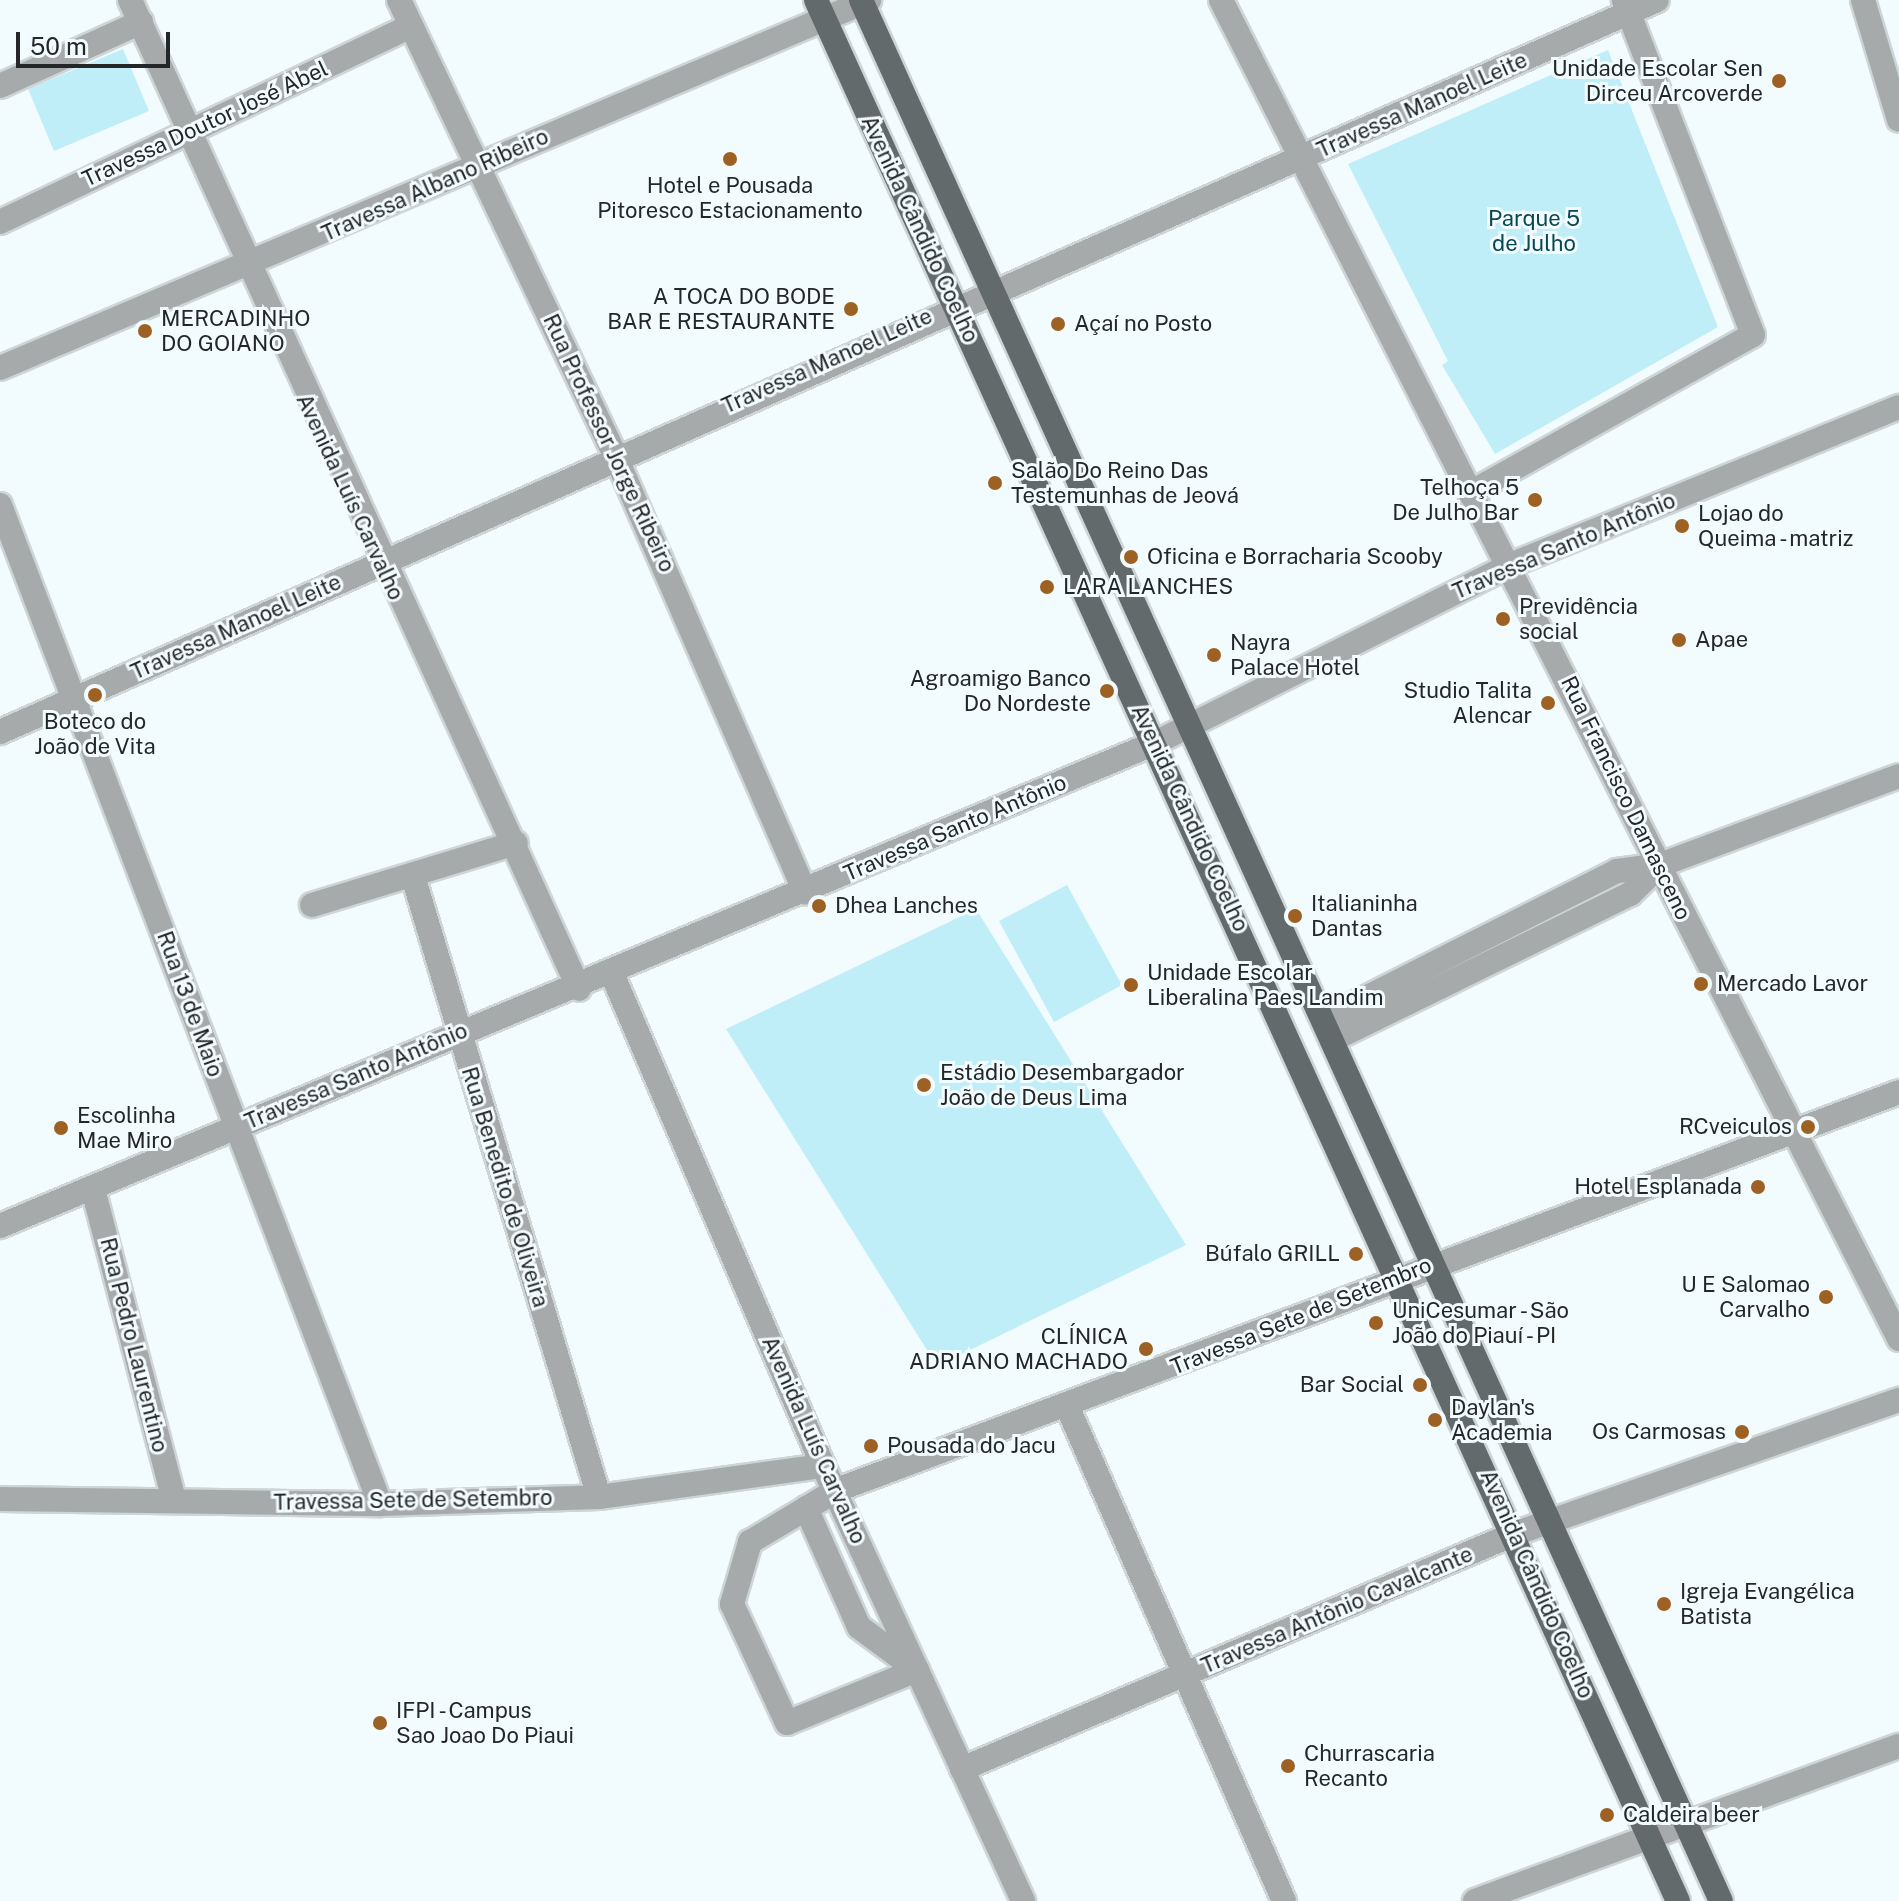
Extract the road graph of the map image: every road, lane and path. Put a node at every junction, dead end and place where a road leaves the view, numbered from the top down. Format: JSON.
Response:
{"nodes":[{"id":1,"x":130,"y":0,"type":"edge"},
{"id":2,"x":399,"y":0,"type":"edge"},
{"id":3,"x":1221,"y":0,"type":"edge"},
{"id":4,"x":1657,"y":0,"type":"edge"},
{"id":5,"x":1863,"y":0,"type":"edge"},
{"id":6,"x":864,"y":1,"type":"edge"},
{"id":7,"x":1627,"y":7,"type":"edge"},
{"id":8,"x":820,"y":10,"type":"edge"},
{"id":9,"x":141,"y":22,"type":"junction"},
{"id":10,"x":411,"y":26,"type":"junction"},
{"id":11,"x":0,"y":86,"type":"edge"},
{"id":12,"x":1899,"y":120,"type":"edge"},
{"id":13,"x":188,"y":131,"type":"junction"},
{"id":14,"x":1301,"y":158,"type":"junction"},
{"id":15,"x":479,"y":164,"type":"junction"},
{"id":16,"x":0,"y":222,"type":"edge"},
{"id":17,"x":246,"y":268,"type":"junction"},
{"id":18,"x":994,"y":288,"type":"junction"},
{"id":19,"x":955,"y":304,"type":"junction"},
{"id":20,"x":0,"y":368,"type":"edge"},
{"id":21,"x":1899,"y":407,"type":"edge"},
{"id":22,"x":615,"y":455,"type":"junction"},
{"id":23,"x":1470,"y":493,"type":"junction"},
{"id":24,"x":0,"y":505,"type":"edge"},
{"id":25,"x":380,"y":564,"type":"junction"},
{"id":26,"x":1510,"y":565,"type":"junction"},
{"id":27,"x":77,"y":697,"type":"junction"},
{"id":28,"x":1190,"y":728,"type":"junction"},
{"id":29,"x":0,"y":732,"type":"edge"},
{"id":30,"x":1155,"y":743,"type":"junction"},
{"id":31,"x":1899,"y":776,"type":"edge"},
{"id":32,"x":516,"y":843,"type":"junction"},
{"id":33,"x":1660,"y":865,"type":"junction"},
{"id":34,"x":413,"y":876,"type":"junction"},
{"id":35,"x":805,"y":892,"type":"junction"},
{"id":36,"x":312,"y":905,"type":"dead end"},
{"id":37,"x":1501,"y":924,"type":"junction"},
{"id":38,"x":1511,"y":950,"type":"junction"},
{"id":39,"x":613,"y":976,"type":"junction"},
{"id":40,"x":579,"y":989,"type":"junction"},
{"id":41,"x":1329,"y":1029,"type":"junction"},
{"id":42,"x":457,"y":1032,"type":"junction"},
{"id":43,"x":1899,"y":1092,"type":"edge"},
{"id":44,"x":235,"y":1128,"type":"junction"},
{"id":45,"x":1792,"y":1134,"type":"junction"},
{"id":46,"x":93,"y":1189,"type":"junction"},
{"id":47,"x":0,"y":1226,"type":"edge"},
{"id":48,"x":1435,"y":1263,"type":"junction"},
{"id":49,"x":1397,"y":1278,"type":"junction"},
{"id":50,"x":1899,"y":1339,"type":"edge"},
{"id":51,"x":1899,"y":1400,"type":"edge"},
{"id":52,"x":1068,"y":1408,"type":"junction"},
{"id":53,"x":823,"y":1466,"type":"junction"},
{"id":54,"x":837,"y":1490,"type":"junction"},
{"id":55,"x":599,"y":1497,"type":"junction"},
{"id":56,"x":0,"y":1499,"type":"edge"},
{"id":57,"x":174,"y":1501,"type":"junction"},
{"id":58,"x":380,"y":1504,"type":"junction"},
{"id":59,"x":806,"y":1508,"type":"junction"},
{"id":60,"x":1551,"y":1520,"type":"junction"},
{"id":61,"x":1514,"y":1534,"type":"junction"},
{"id":62,"x":917,"y":1670,"type":"junction"},
{"id":63,"x":1183,"y":1676,"type":"junction"},
{"id":64,"x":1899,"y":1746,"type":"edge"},
{"id":65,"x":962,"y":1769,"type":"junction"},
{"id":66,"x":1690,"y":1826,"type":"junction"},
{"id":67,"x":1652,"y":1837,"type":"junction"},
{"id":68,"x":1023,"y":1901,"type":"edge"},
{"id":69,"x":1284,"y":1901,"type":"edge"},
{"id":70,"x":1475,"y":1901,"type":"edge"},
{"id":71,"x":1678,"y":1901,"type":"edge"},
{"id":72,"x":1721,"y":1901,"type":"edge"}],
"edges":[{"from":1,"to":9,"type":"street","name":"Avenida Luís Carvalho"},
{"from":2,"to":10,"type":"street","name":"Rua Professor Jorge Ribeiro"},
{"from":3,"to":14,"type":"street","name":"Rua Francisco Damasceno"},
{"from":4,"to":7,"type":"street","name":"Travessa Manoel Leite"},
{"from":5,"to":12,"type":"street"},
{"from":6,"to":8,"type":"street","name":"Travessa Albano Ribeiro"},
{"from":6,"to":18,"type":"main road","name":"Avenida Cândido Coelho"},
{"from":7,"to":14,"type":"street","name":"Travessa Manoel Leite"},
{"from":7,"to":23,"type":"street"},
{"from":8,"to":15,"type":"street","name":"Travessa Albano Ribeiro"},
{"from":8,"to":19,"type":"main road","name":"Avenida Cândido Coelho"},
{"from":9,"to":11,"type":"street"},
{"from":9,"to":13,"type":"street","name":"Avenida Luís Carvalho"},
{"from":10,"to":13,"type":"street","name":"Travessa Doutor José Abel"},
{"from":10,"to":15,"type":"street","name":"Rua Professor Jorge Ribeiro"},
{"from":13,"to":16,"type":"street","name":"Travessa Doutor José Abel"},
{"from":13,"to":17,"type":"street","name":"Avenida Luís Carvalho"},
{"from":14,"to":18,"type":"street","name":"Travessa Manoel Leite"},
{"from":14,"to":23,"type":"street","name":"Rua Francisco Damasceno"},
{"from":15,"to":17,"type":"street","name":"Travessa Albano Ribeiro"},
{"from":15,"to":22,"type":"street","name":"Rua Professor Jorge Ribeiro"},
{"from":17,"to":20,"type":"street","name":"Travessa Albano Ribeiro"},
{"from":17,"to":25,"type":"street","name":"Avenida Luís Carvalho"},
{"from":18,"to":19,"type":"street","name":"Travessa Manoel Leite"},
{"from":18,"to":28,"type":"main road","name":"Avenida Cândido Coelho"},
{"from":19,"to":22,"type":"street","name":"Travessa Manoel Leite"},
{"from":19,"to":30,"type":"main road","name":"Avenida Cândido Coelho"},
{"from":21,"to":26,"type":"street","name":"Travessa Santo Antônio"},
{"from":22,"to":25,"type":"street","name":"Travessa Manoel Leite"},
{"from":22,"to":35,"type":"street","name":"Rua Professor Jorge Ribeiro"},
{"from":23,"to":26,"type":"street","name":"Rua Francisco Damasceno"},
{"from":24,"to":27,"type":"street","name":"Rua 13 de Maio"},
{"from":25,"to":27,"type":"street","name":"Travessa Manoel Leite"},
{"from":25,"to":32,"type":"street","name":"Avenida Luís Carvalho"},
{"from":26,"to":28,"type":"street","name":"Travessa Santo Antônio"},
{"from":26,"to":33,"type":"street","name":"Rua Francisco Damasceno"},
{"from":27,"to":29,"type":"street","name":"Travessa Manoel Leite"},
{"from":27,"to":44,"type":"street","name":"Rua 13 de Maio"},
{"from":28,"to":30,"type":"street","name":"Travessa Santo Antônio"},
{"from":28,"to":41,"type":"main road","name":"Avenida Cândido Coelho"},
{"from":30,"to":35,"type":"street","name":"Travessa Santo Antônio"},
{"from":30,"to":49,"type":"main road","name":"Avenida Cândido Coelho"},
{"from":31,"to":33,"type":"street"},
{"from":32,"to":34,"type":"street"},
{"from":32,"to":40,"type":"street","name":"Avenida Luís Carvalho"},
{"from":33,"to":37,"type":"street"},
{"from":33,"to":38,"type":"street"},
{"from":33,"to":45,"type":"street","name":"Rua Francisco Damasceno"},
{"from":34,"to":36,"type":"street"},
{"from":34,"to":42,"type":"street","name":"Rua Benedito de Oliveira"},
{"from":35,"to":39,"type":"street","name":"Travessa Santo Antônio"},
{"from":37,"to":38,"type":"street"},
{"from":37,"to":41,"type":"street"},
{"from":38,"to":41,"type":"street"},
{"from":39,"to":40,"type":"street","name":"Travessa Santo Antônio"},
{"from":39,"to":53,"type":"street","name":"Avenida Luís Carvalho"},
{"from":40,"to":42,"type":"street","name":"Travessa Santo Antônio"},
{"from":41,"to":48,"type":"main road","name":"Avenida Cândido Coelho"},
{"from":42,"to":44,"type":"street","name":"Travessa Santo Antônio"},
{"from":42,"to":55,"type":"street","name":"Rua Benedito de Oliveira"},
{"from":43,"to":45,"type":"street","name":"Travessa Sete de Setembro"},
{"from":44,"to":46,"type":"street","name":"Travessa Santo Antônio"},
{"from":44,"to":58,"type":"street","name":"Rua 13 de Maio"},
{"from":45,"to":48,"type":"street","name":"Travessa Sete de Setembro"},
{"from":45,"to":50,"type":"street","name":"Rua Francisco Damasceno"},
{"from":46,"to":47,"type":"street","name":"Travessa Santo Antônio"},
{"from":46,"to":57,"type":"street","name":"Rua Pedro Laurentino"},
{"from":48,"to":49,"type":"street","name":"Travessa Sete de Setembro"},
{"from":48,"to":60,"type":"main road","name":"Avenida Cândido Coelho"},
{"from":49,"to":52,"type":"street","name":"Travessa Sete de Setembro"},
{"from":49,"to":61,"type":"main road","name":"Avenida Cândido Coelho"},
{"from":51,"to":60,"type":"street","name":"Travessa Antônio Cavalcante"},
{"from":52,"to":54,"type":"street","name":"Travessa Sete de Setembro"},
{"from":52,"to":63,"type":"street"},
{"from":53,"to":54,"type":"street","name":"Avenida Luís Carvalho"},
{"from":53,"to":55,"type":"street","name":"Travessa Sete de Setembro"},
{"from":54,"to":59,"type":"street","name":"Travessa Sete de Setembro"},
{"from":54,"to":62,"type":"street","name":"Avenida Luís Carvalho"},
{"from":55,"to":58,"type":"street","name":"Travessa Sete de Setembro"},
{"from":56,"to":57,"type":"street","name":"Travessa Sete de Setembro"},
{"from":57,"to":58,"type":"street","name":"Travessa Sete de Setembro"},
{"from":59,"to":62,"type":"street"},
{"from":59,"to":62,"type":"street","name":"Travessa Sete de Setembro"},
{"from":60,"to":61,"type":"street","name":"Travessa Antônio Cavalcante"},
{"from":60,"to":66,"type":"main road","name":"Avenida Cândido Coelho"},
{"from":61,"to":63,"type":"street","name":"Travessa Antônio Cavalcante"},
{"from":61,"to":67,"type":"main road","name":"Avenida Cândido Coelho"},
{"from":62,"to":65,"type":"street","name":"Avenida Luís Carvalho"},
{"from":63,"to":65,"type":"street","name":"Travessa Antônio Cavalcante"},
{"from":63,"to":69,"type":"street"},
{"from":64,"to":66,"type":"street"},
{"from":65,"to":68,"type":"street","name":"Avenida Luís Carvalho"},
{"from":66,"to":67,"type":"street"},
{"from":66,"to":72,"type":"main road","name":"Avenida Cândido Coelho"},
{"from":67,"to":70,"type":"street"},
{"from":67,"to":71,"type":"main road","name":"Avenida Cândido Coelho"}]}
